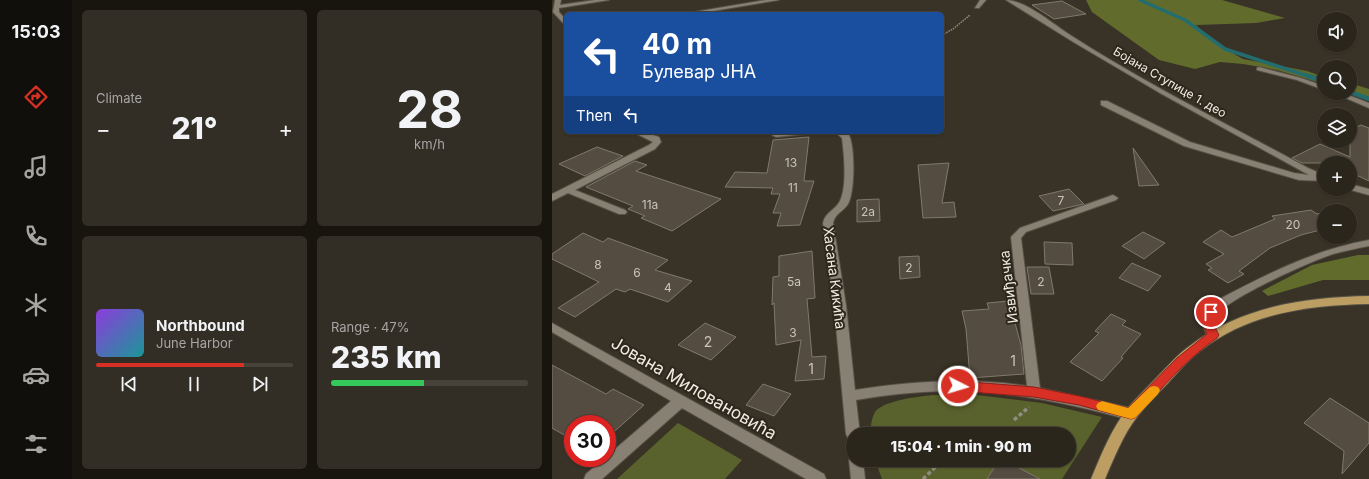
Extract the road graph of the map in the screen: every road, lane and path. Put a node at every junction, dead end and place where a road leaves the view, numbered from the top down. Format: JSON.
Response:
{"nodes":[{"id":1,"x":558,"y":0,"type":"edge"},
{"id":2,"x":606,"y":0,"type":"edge"},
{"id":3,"x":776,"y":0,"type":"edge"},
{"id":4,"x":983,"y":0,"type":"edge"},
{"id":5,"x":1009,"y":0,"type":"edge"},
{"id":6,"x":977,"y":7,"type":"joint"},
{"id":7,"x":557,"y":8,"type":"junction"},
{"id":8,"x":698,"y":12,"type":"edge"},
{"id":9,"x":564,"y":22,"type":"edge"},
{"id":10,"x":944,"y":34,"type":"edge"},
{"id":11,"x":1259,"y":70,"type":"dead end"},
{"id":12,"x":1317,"y":85,"type":"edge"},
{"id":13,"x":1354,"y":100,"type":"edge"},
{"id":14,"x":1104,"y":103,"type":"dead end"},
{"id":15,"x":1369,"y":106,"type":"edge"},
{"id":16,"x":642,"y":134,"type":"edge"},
{"id":17,"x":786,"y":134,"type":"edge"},
{"id":18,"x":842,"y":134,"type":"edge"},
{"id":19,"x":776,"y":135,"type":"dead end"},
{"id":20,"x":1317,"y":175,"type":"edge"},
{"id":21,"x":1317,"y":178,"type":"edge"},
{"id":22,"x":1357,"y":189,"type":"edge"},
{"id":23,"x":568,"y":190,"type":"junction"},
{"id":24,"x":1369,"y":192,"type":"edge"},
{"id":25,"x":552,"y":198,"type":"edge"},
{"id":26,"x":1114,"y":198,"type":"dead end"},
{"id":27,"x":622,"y":212,"type":"dead end"},
{"id":28,"x":1369,"y":243,"type":"edge"},
{"id":29,"x":1369,"y":300,"type":"edge"},
{"id":30,"x":552,"y":327,"type":"edge"},
{"id":31,"x":1213,"y":335,"type":"junction"},
{"id":32,"x":1034,"y":392,"type":"junction"},
{"id":33,"x":849,"y":396,"type":"junction"},
{"id":34,"x":681,"y":401,"type":"junction"},
{"id":35,"x":1131,"y":414,"type":"junction"},
{"id":36,"x":853,"y":427,"type":"edge"},
{"id":37,"x":857,"y":467,"type":"edge"},
{"id":38,"x":936,"y":467,"type":"edge"},
{"id":39,"x":591,"y":479,"type":"edge"},
{"id":40,"x":819,"y":479,"type":"edge"},
{"id":41,"x":858,"y":479,"type":"edge"},
{"id":42,"x":923,"y":479,"type":"edge"},
{"id":43,"x":1098,"y":479,"type":"edge"}],
"edges":[{"from":1,"to":7,"type":"street"},
{"from":2,"to":7,"type":"street"},
{"from":3,"to":8,"type":"street"},
{"from":4,"to":6,"type":"street"},
{"from":5,"to":20,"type":"street","name":"Бојана Ступице 1. део"},
{"from":6,"to":10,"type":"path"},
{"from":7,"to":9,"type":"street"},
{"from":11,"to":12,"type":"street"},
{"from":13,"to":15,"type":"street"},
{"from":14,"to":21,"type":"street"},
{"from":16,"to":23,"type":"street"},
{"from":17,"to":19,"type":"street"},
{"from":18,"to":33,"type":"street","name":"Хасана Кикића"},
{"from":22,"to":24,"type":"street"},
{"from":23,"to":25,"type":"street"},
{"from":23,"to":27,"type":"street"},
{"from":26,"to":32,"type":"street","name":"Извиђачка"},
{"from":28,"to":31,"type":"street"},
{"from":29,"to":31,"type":"main road"},
{"from":30,"to":34,"type":"street","name":"Јована Миловановића"},
{"from":31,"to":35,"type":"main road"},
{"from":32,"to":33,"type":"street"},
{"from":32,"to":35,"type":"street"},
{"from":33,"to":36,"type":"street","name":"Хасана Кикића"},
{"from":34,"to":39,"type":"street"},
{"from":34,"to":40,"type":"street","name":"Јована Миловановића"},
{"from":35,"to":43,"type":"main road"},
{"from":37,"to":41,"type":"street"},
{"from":38,"to":42,"type":"path"}]}
